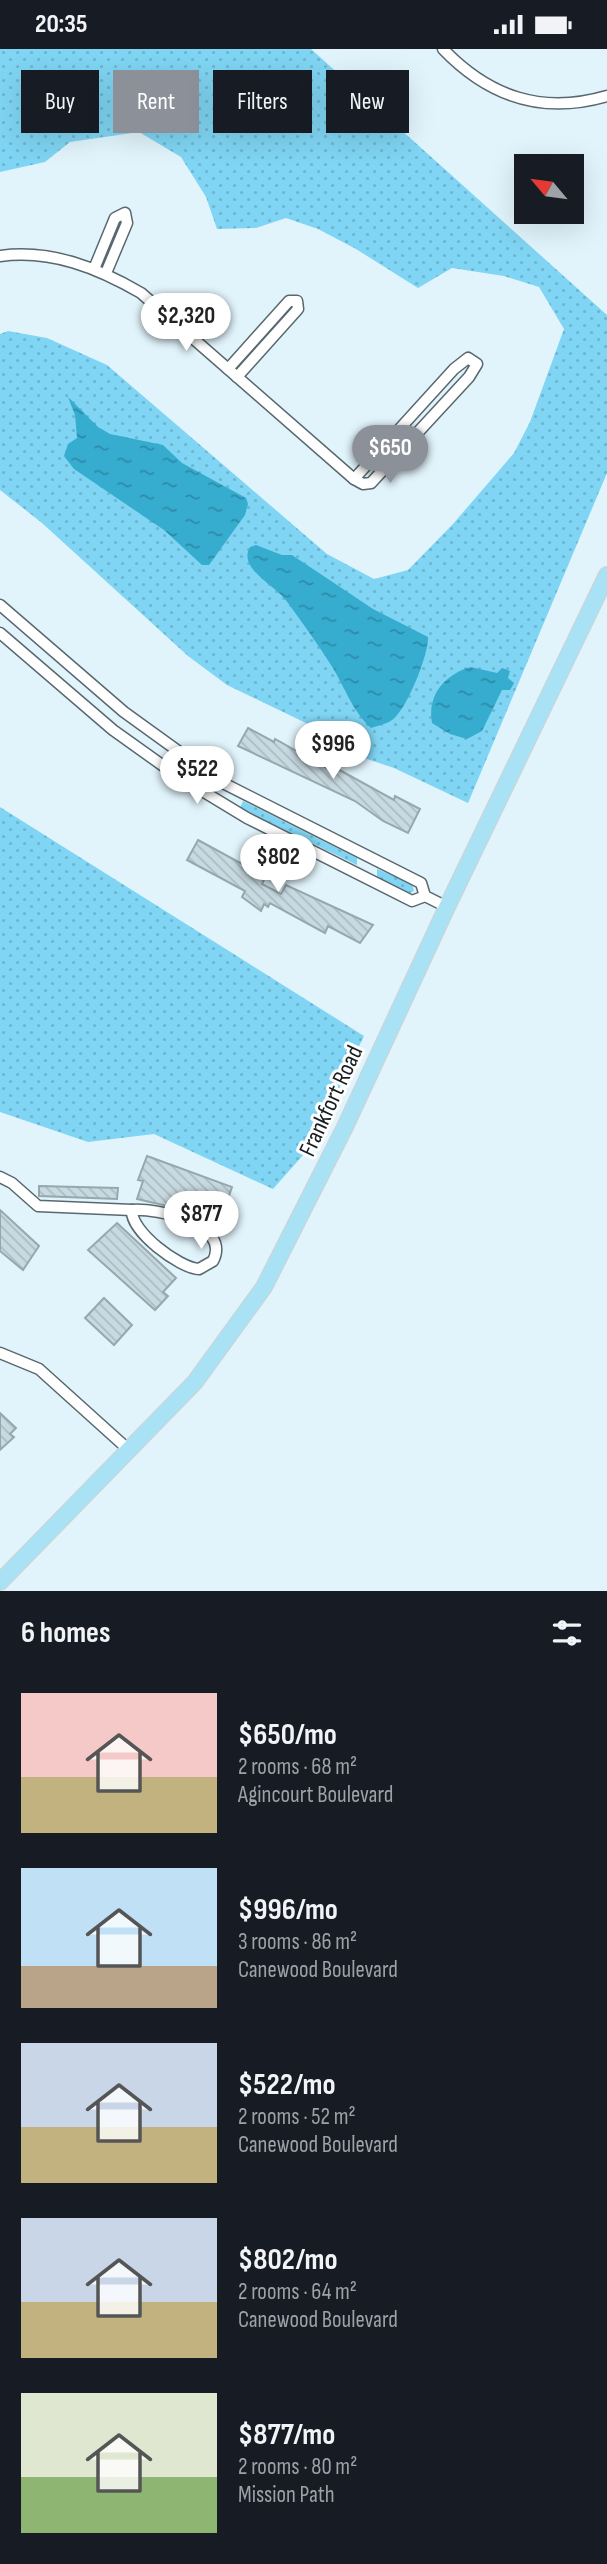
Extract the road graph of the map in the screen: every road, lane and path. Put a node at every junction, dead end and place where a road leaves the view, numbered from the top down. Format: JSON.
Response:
{"nodes":[{"id":1,"x":443,"y":49,"type":"edge"},
{"id":2,"x":607,"y":96,"type":"edge"},
{"id":3,"x":0,"y":256,"type":"edge"},
{"id":4,"x":100,"y":271,"type":"junction"},
{"id":5,"x":233,"y":373,"type":"junction"},
{"id":6,"x":354,"y":479,"type":"junction"},
{"id":7,"x":607,"y":575,"type":"edge"},
{"id":8,"x":0,"y":605,"type":"edge"},
{"id":9,"x":0,"y":633,"type":"edge"},
{"id":10,"x":425,"y":895,"type":"junction"},
{"id":11,"x":447,"y":907,"type":"junction"},
{"id":12,"x":0,"y":1177,"type":"edge"},
{"id":13,"x":132,"y":1210,"type":"junction"},
{"id":14,"x":0,"y":1353,"type":"edge"},
{"id":15,"x":130,"y":1451,"type":"junction"},
{"id":16,"x":0,"y":1582,"type":"edge"}],
"edges":[{"from":1,"to":2,"type":"street"},
{"from":3,"to":4,"type":"street"},
{"from":4,"to":4,"type":"street"},
{"from":4,"to":5,"type":"street"},
{"from":5,"to":5,"type":"street"},
{"from":5,"to":6,"type":"street"},
{"from":6,"to":6,"type":"street"},
{"from":7,"to":11,"type":"main road","name":"Frankfort Road"},
{"from":8,"to":10,"type":"street"},
{"from":9,"to":10,"type":"street"},
{"from":10,"to":11,"type":"street"},
{"from":11,"to":15,"type":"main road","name":"Frankfort Road"},
{"from":12,"to":13,"type":"street"},
{"from":13,"to":13,"type":"street"},
{"from":14,"to":15,"type":"street"},
{"from":15,"to":16,"type":"main road","name":"Frankfort Road"}]}
